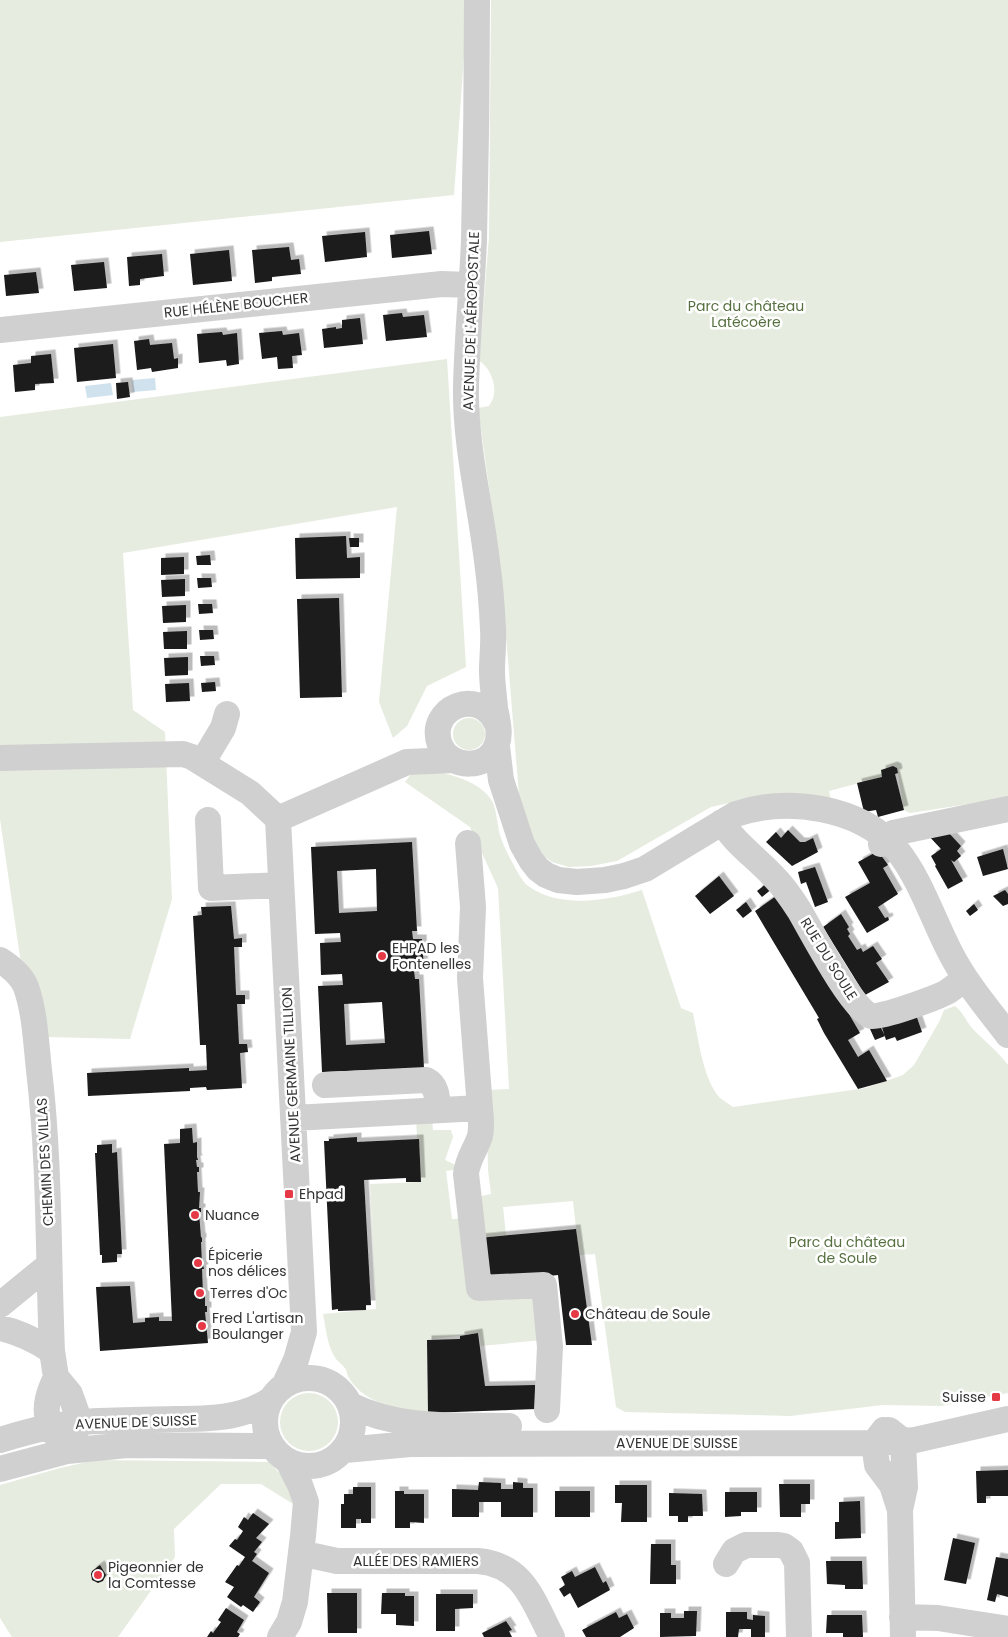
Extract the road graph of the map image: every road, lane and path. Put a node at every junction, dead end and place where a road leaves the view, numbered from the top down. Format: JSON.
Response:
{"nodes":[{"id":1,"x":478,"y":0,"type":"edge"},
{"id":2,"x":471,"y":285,"type":"junction"},
{"id":3,"x":0,"y":330,"type":"edge"},
{"id":4,"x":492,"y":670,"type":"junction"},
{"id":5,"x":460,"y":704,"type":"junction"},
{"id":6,"x":227,"y":714,"type":"dead end"},
{"id":7,"x":439,"y":728,"type":"junction"},
{"id":8,"x":497,"y":734,"type":"junction"},
{"id":9,"x":0,"y":758,"type":"edge"},
{"id":10,"x":454,"y":760,"type":"junction"},
{"id":11,"x":407,"y":762,"type":"junction"},
{"id":12,"x":202,"y":763,"type":"junction"},
{"id":13,"x":1008,"y":810,"type":"edge"},
{"id":14,"x":278,"y":819,"type":"junction"},
{"id":15,"x":208,"y":820,"type":"dead end"},
{"id":16,"x":722,"y":822,"type":"junction"},
{"id":17,"x":883,"y":842,"type":"junction"},
{"id":18,"x":468,"y":843,"type":"dead end"},
{"id":19,"x":281,"y":884,"type":"junction"},
{"id":20,"x":0,"y":960,"type":"edge"},
{"id":21,"x":965,"y":979,"type":"junction"},
{"id":22,"x":1008,"y":1035,"type":"edge"},
{"id":23,"x":325,"y":1085,"type":"dead end"},
{"id":24,"x":480,"y":1108,"type":"junction"},
{"id":25,"x":438,"y":1110,"type":"junction"},
{"id":26,"x":293,"y":1118,"type":"junction"},
{"id":27,"x":49,"y":1265,"type":"junction"},
{"id":28,"x":0,"y":1305,"type":"edge"},
{"id":29,"x":0,"y":1328,"type":"edge"},
{"id":30,"x":304,"y":1332,"type":"junction"},
{"id":31,"x":52,"y":1351,"type":"junction"},
{"id":32,"x":56,"y":1377,"type":"junction"},
{"id":33,"x":329,"y":1382,"type":"junction"},
{"id":34,"x":278,"y":1392,"type":"junction"},
{"id":35,"x":350,"y":1405,"type":"junction"},
{"id":36,"x":1008,"y":1408,"type":"edge"},
{"id":37,"x":547,"y":1410,"type":"dead end"},
{"id":38,"x":1008,"y":1419,"type":"edge"},
{"id":39,"x":80,"y":1422,"type":"junction"},
{"id":40,"x":50,"y":1428,"type":"junction"},
{"id":41,"x":888,"y":1437,"type":"junction"},
{"id":42,"x":0,"y":1440,"type":"edge"},
{"id":43,"x":66,"y":1451,"type":"junction"},
{"id":44,"x":280,"y":1454,"type":"junction"},
{"id":45,"x":337,"y":1456,"type":"junction"},
{"id":46,"x":0,"y":1469,"type":"edge"},
{"id":47,"x":306,"y":1502,"type":"junction"},
{"id":48,"x":301,"y":1557,"type":"junction"},
{"id":49,"x":726,"y":1564,"type":"dead end"},
{"id":50,"x":902,"y":1627,"type":"edge"},
{"id":51,"x":1008,"y":1629,"type":"edge"},
{"id":52,"x":280,"y":1637,"type":"edge"},
{"id":53,"x":552,"y":1637,"type":"edge"},
{"id":54,"x":800,"y":1637,"type":"edge"}],
"edges":[{"from":1,"to":2,"type":"street","name":"AVENUE DE L'AÉROPOSTALE"},
{"from":2,"to":3,"type":"street","name":"RUE HÉLÈNE BOUCHER"},
{"from":2,"to":4,"type":"street","name":"AVENUE DE L'AÉROPOSTALE"},
{"from":4,"to":5,"type":"street"},
{"from":4,"to":8,"type":"street","name":"AVENUE DE L'AÉROPOSTALE"},
{"from":5,"to":7,"type":"street"},
{"from":5,"to":8,"type":"street"},
{"from":6,"to":12,"type":"street"},
{"from":7,"to":10,"type":"street"},
{"from":7,"to":11,"type":"street"},
{"from":8,"to":10,"type":"street"},
{"from":8,"to":16,"type":"street","name":"AVENUE DE L'AÉROPOSTALE"},
{"from":9,"to":12,"type":"street"},
{"from":10,"to":11,"type":"street"},
{"from":11,"to":14,"type":"street"},
{"from":12,"to":14,"type":"street"},
{"from":13,"to":17,"type":"street"},
{"from":14,"to":19,"type":"street","name":"AVENUE GERMAINE TILLION"},
{"from":15,"to":19,"type":"street"},
{"from":16,"to":17,"type":"street","name":"AVENUE DE L'AÉROPOSTALE"},
{"from":16,"to":21,"type":"street","name":"RUE DU SOULE"},
{"from":17,"to":21,"type":"street","name":"AVENUE DE L'AÉROPOSTALE"},
{"from":18,"to":24,"type":"street"},
{"from":19,"to":26,"type":"street","name":"AVENUE GERMAINE TILLION"},
{"from":20,"to":27,"type":"street","name":"CHEMIN DES VILLAS"},
{"from":21,"to":22,"type":"street","name":"AVENUE DE L'AÉROPOSTALE"},
{"from":23,"to":25,"type":"street"},
{"from":24,"to":25,"type":"street"},
{"from":24,"to":37,"type":"street"},
{"from":25,"to":26,"type":"street"},
{"from":26,"to":30,"type":"street","name":"AVENUE GERMAINE TILLION"},
{"from":27,"to":28,"type":"street"},
{"from":27,"to":31,"type":"street","name":"CHEMIN DES VILLAS"},
{"from":29,"to":31,"type":"street"},
{"from":30,"to":33,"type":"street","name":"AVENUE GERMAINE TILLION"},
{"from":30,"to":34,"type":"street","name":"AVENUE GERMAINE TILLION"},
{"from":31,"to":32,"type":"street","name":"CHEMIN DES VILLAS"},
{"from":32,"to":39,"type":"street","name":"CHEMIN DES VILLAS"},
{"from":32,"to":40,"type":"street","name":"CHEMIN DES VILLAS"},
{"from":33,"to":34,"type":"street"},
{"from":33,"to":35,"type":"street"},
{"from":34,"to":39,"type":"street","name":"AVENUE DE SUISSE"},
{"from":34,"to":44,"type":"street"},
{"from":35,"to":41,"type":"street","name":"AVENUE DE SUISSE"},
{"from":35,"to":45,"type":"street"},
{"from":36,"to":41,"type":"street","name":"AVENUE DE SUISSE"},
{"from":38,"to":41,"type":"street","name":"AVENUE DE SUISSE"},
{"from":39,"to":40,"type":"street","name":"AVENUE DE SUISSE"},
{"from":39,"to":43,"type":"street"},
{"from":40,"to":42,"type":"street","name":"AVENUE DE SUISSE"},
{"from":40,"to":43,"type":"street","name":"CHEMIN DES VILLAS"},
{"from":41,"to":45,"type":"street","name":"AVENUE DE SUISSE"},
{"from":41,"to":50,"type":"street"},
{"from":43,"to":44,"type":"street","name":"AVENUE DE SUISSE"},
{"from":43,"to":46,"type":"street","name":"AVENUE DE SUISSE"},
{"from":44,"to":45,"type":"street"},
{"from":44,"to":47,"type":"street"},
{"from":45,"to":47,"type":"street"},
{"from":47,"to":48,"type":"street"},
{"from":48,"to":52,"type":"street"},
{"from":48,"to":53,"type":"street","name":"ALLÉE DES RAMIERS"},
{"from":49,"to":54,"type":"street"},
{"from":50,"to":51,"type":"street"}]}
